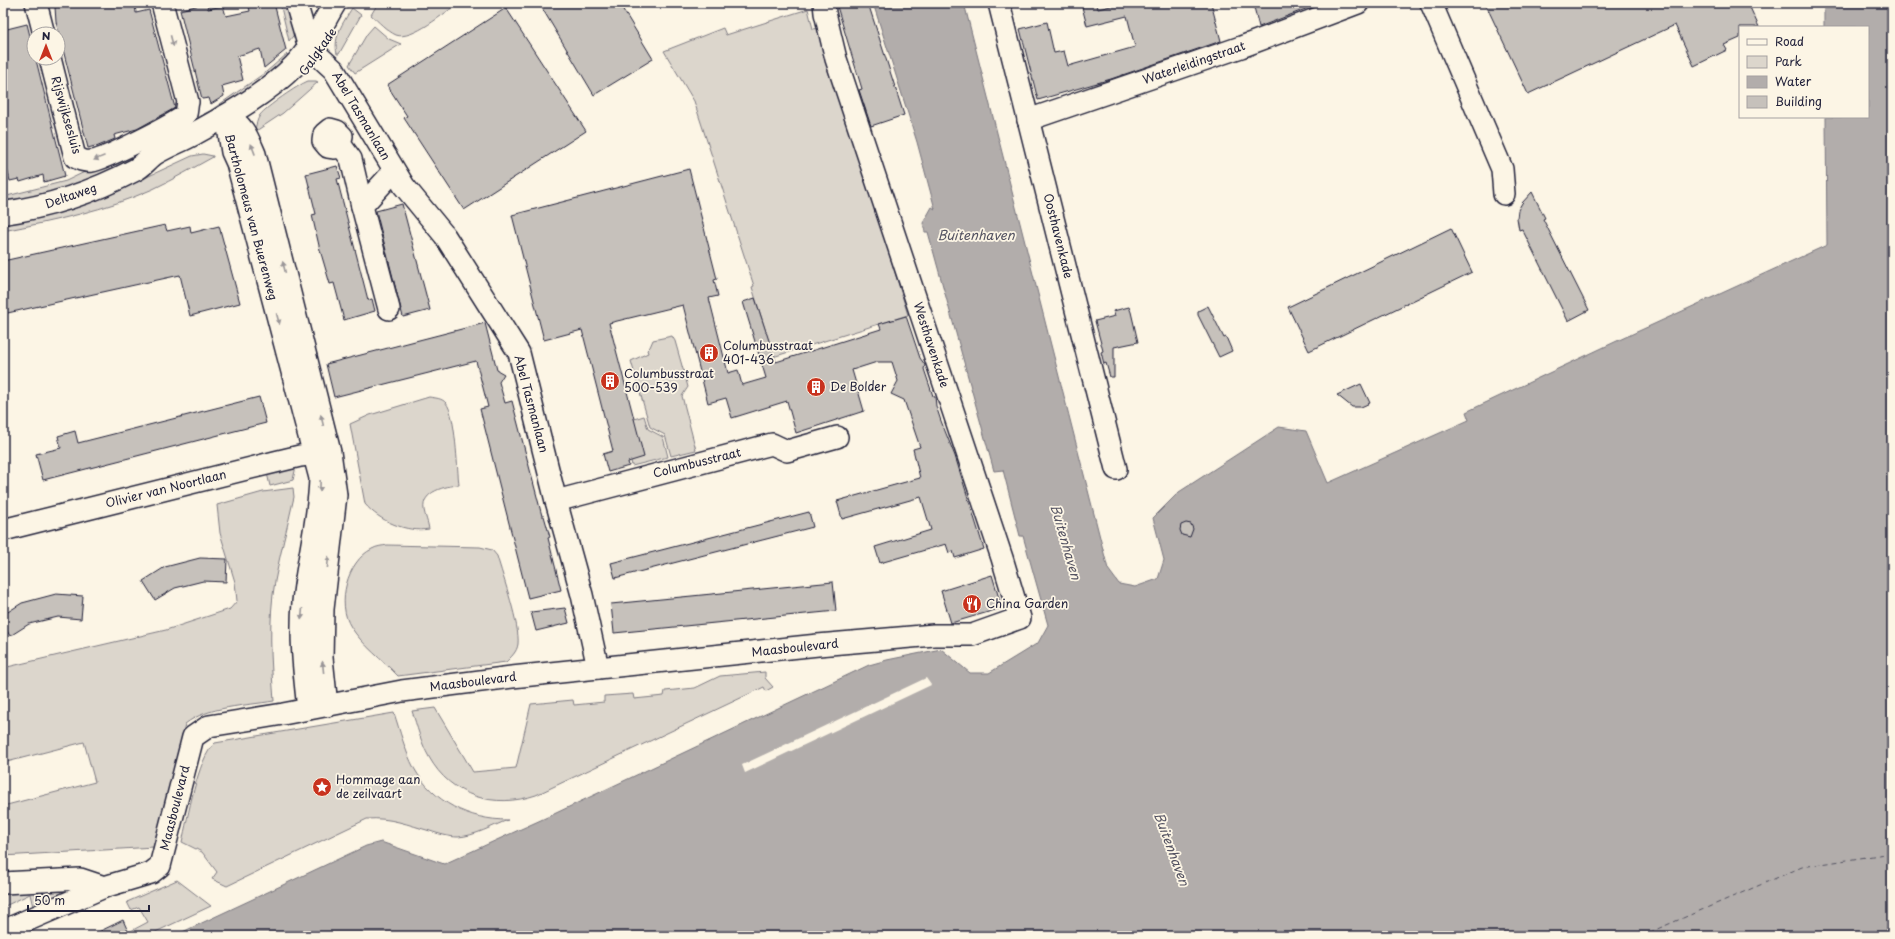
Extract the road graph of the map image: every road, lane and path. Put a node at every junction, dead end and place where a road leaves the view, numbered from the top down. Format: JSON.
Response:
{"nodes":[{"id":1,"x":36,"y":3,"type":"edge"},
{"id":2,"x":162,"y":3,"type":"edge"},
{"id":3,"x":296,"y":3,"type":"edge"},
{"id":4,"x":335,"y":3,"type":"edge"},
{"id":5,"x":351,"y":3,"type":"edge"},
{"id":6,"x":824,"y":3,"type":"edge"},
{"id":7,"x":999,"y":3,"type":"edge"},
{"id":8,"x":1358,"y":3,"type":"edge"},
{"id":9,"x":1431,"y":3,"type":"edge"},
{"id":10,"x":42,"y":26,"type":"edge"},
{"id":11,"x":314,"y":51,"type":"junction"},
{"id":12,"x":52,"y":66,"type":"edge"},
{"id":13,"x":1028,"y":120,"type":"junction"},
{"id":14,"x":231,"y":123,"type":"junction"},
{"id":15,"x":340,"y":144,"type":"dead end"},
{"id":16,"x":394,"y":171,"type":"junction"},
{"id":17,"x":1504,"y":194,"type":"dead end"},
{"id":18,"x":362,"y":206,"type":"junction"},
{"id":19,"x":3,"y":213,"type":"edge"},
{"id":20,"x":389,"y":309,"type":"dead end"},
{"id":21,"x":837,"y":437,"type":"dead end"},
{"id":22,"x":322,"y":453,"type":"junction"},
{"id":23,"x":1116,"y":469,"type":"dead end"},
{"id":24,"x":556,"y":501,"type":"junction"},
{"id":25,"x":3,"y":530,"type":"edge"},
{"id":26,"x":951,"y":636,"type":"joint"},
{"id":27,"x":598,"y":668,"type":"junction"},
{"id":28,"x":318,"y":708,"type":"junction"},
{"id":29,"x":3,"y":883,"type":"edge"},
{"id":30,"x":104,"y":887,"type":"junction"},
{"id":31,"x":3,"y":931,"type":"edge"}],
"edges":[{"from":1,"to":10,"type":"street"},
{"from":2,"to":12,"type":"street","name":"Rijswijksesluis","one_way":true},
{"from":3,"to":11,"type":"street"},
{"from":4,"to":11,"type":"main road","name":"Galgkade"},
{"from":5,"to":11,"type":"main road","name":"Galgkade"},
{"from":6,"to":26,"type":"street","name":"Westhavenkade"},
{"from":7,"to":13,"type":"street","name":"Oosthavenkade"},
{"from":8,"to":13,"type":"street","name":"Waterleidingstraat"},
{"from":9,"to":17,"type":"street"},
{"from":11,"to":14,"type":"main road","name":"Galgkade"},
{"from":11,"to":16,"type":"street","name":"Abel Tasmanlaan"},
{"from":13,"to":23,"type":"street","name":"Oosthavenkade"},
{"from":14,"to":19,"type":"main road","name":"Deltaweg"},
{"from":14,"to":22,"type":"street","name":"Bartholomeus van Buerenweg"},
{"from":15,"to":18,"type":"street"},
{"from":16,"to":18,"type":"street","name":"Abel Tasmanlaan"},
{"from":16,"to":24,"type":"street","name":"Abel Tasmanlaan"},
{"from":18,"to":20,"type":"street"},
{"from":21,"to":24,"type":"street","name":"Columbusstraat"},
{"from":22,"to":25,"type":"street","name":"Olivier van Noortlaan"},
{"from":22,"to":28,"type":"street","name":"Bartholomeus van Buerenweg"},
{"from":24,"to":27,"type":"street","name":"Abel Tasmanlaan"},
{"from":26,"to":27,"type":"street","name":"Maasboulevard"},
{"from":27,"to":28,"type":"street","name":"Maasboulevard"},
{"from":28,"to":30,"type":"street","name":"Maasboulevard"},
{"from":29,"to":30,"type":"street"},
{"from":30,"to":31,"type":"street","name":"Maasboulevard"}]}
